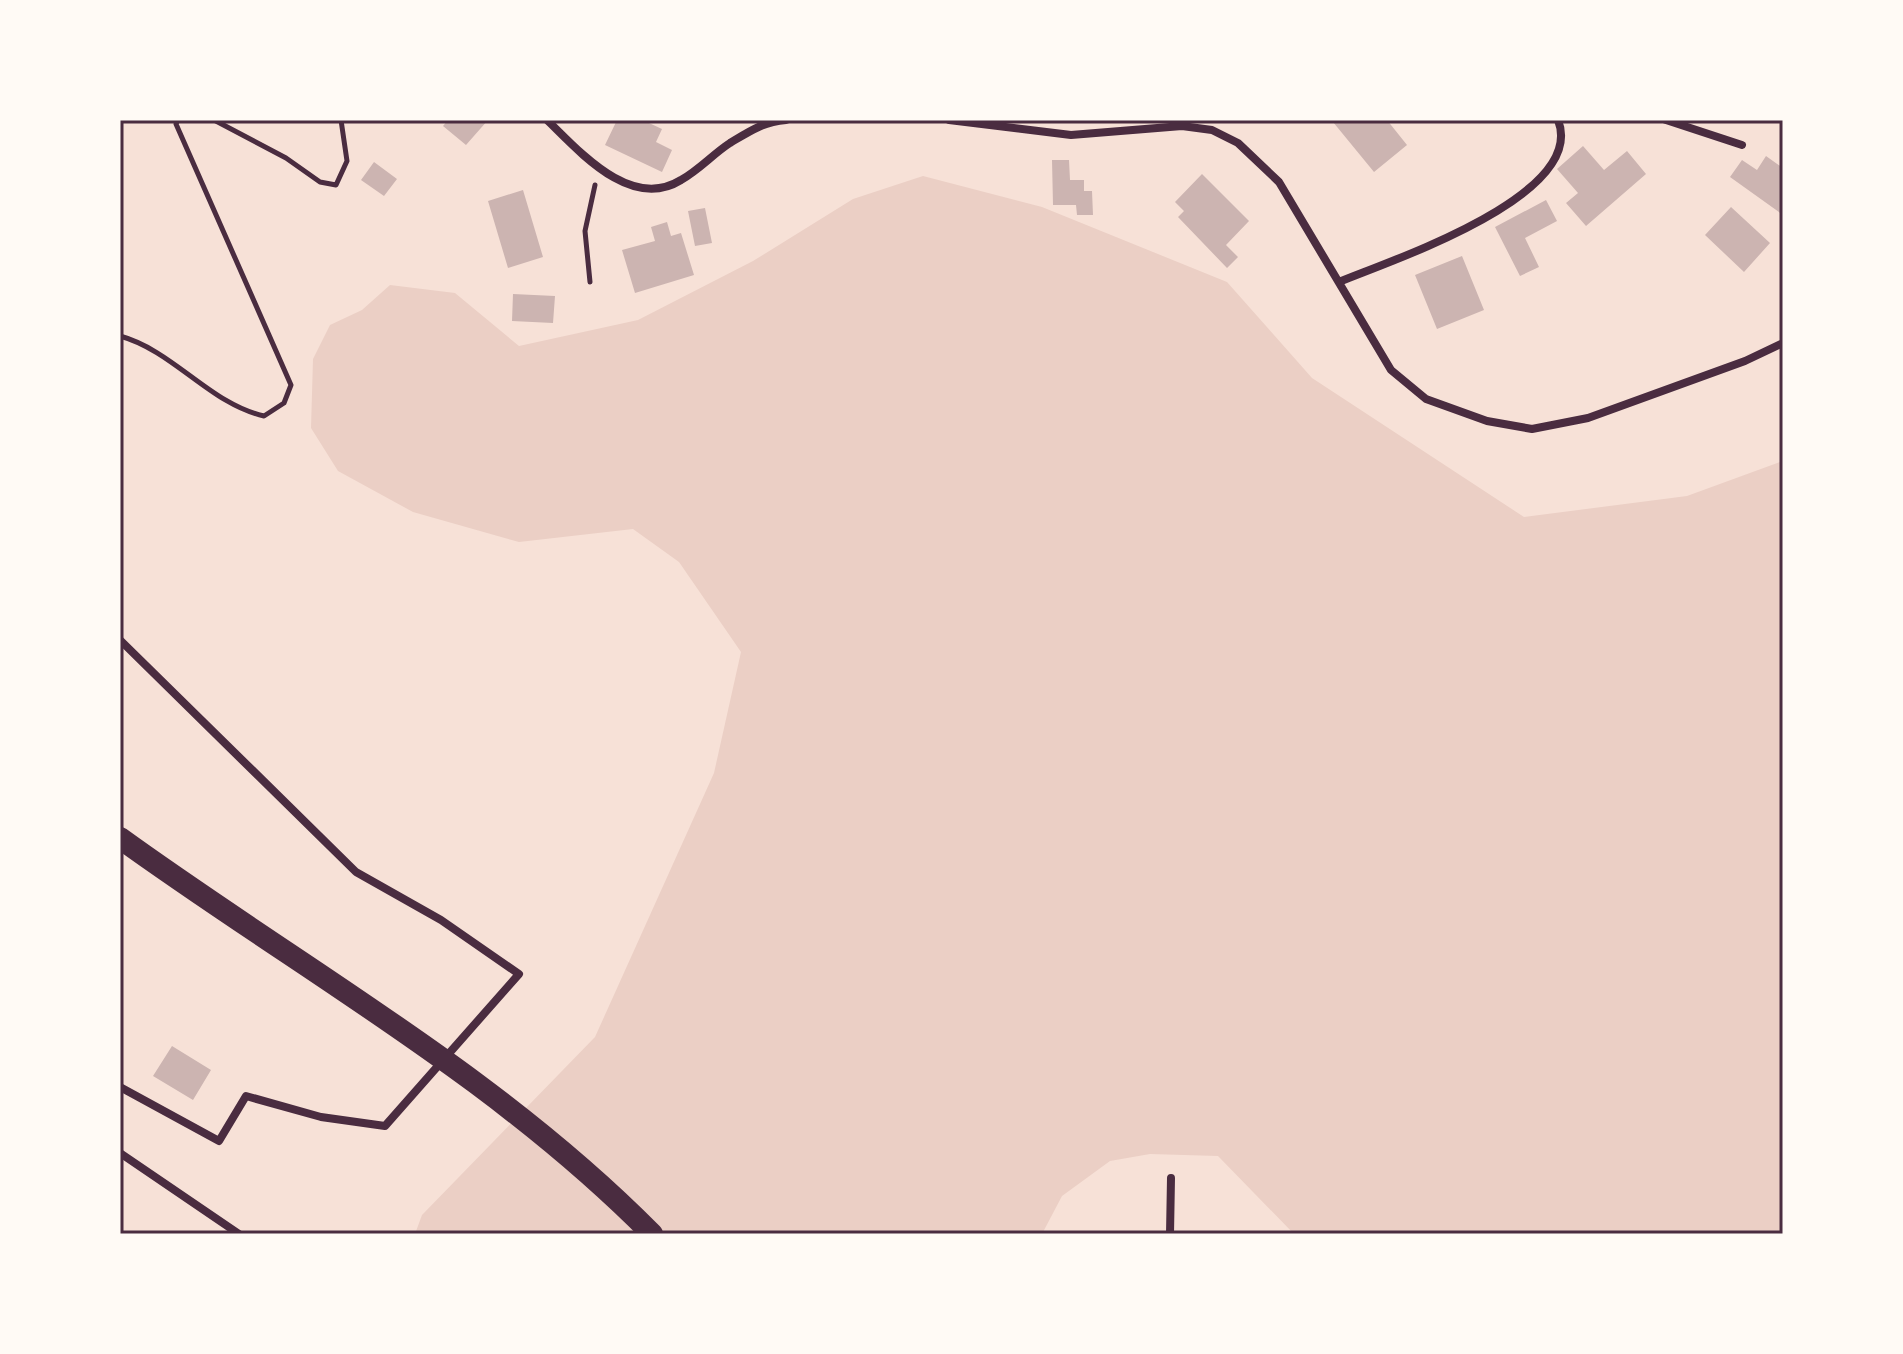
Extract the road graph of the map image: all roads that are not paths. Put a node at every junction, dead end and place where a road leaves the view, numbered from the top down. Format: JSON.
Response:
{"nodes":[{"id":1,"x":547,"y":120,"type":"edge"},
{"id":2,"x":786,"y":120,"type":"edge"},
{"id":3,"x":949,"y":120,"type":"edge"},
{"id":4,"x":1558,"y":120,"type":"edge"},
{"id":5,"x":1666,"y":120,"type":"edge"},
{"id":6,"x":1742,"y":145,"type":"dead end"},
{"id":7,"x":1339,"y":282,"type":"junction"},
{"id":8,"x":1783,"y":343,"type":"edge"},
{"id":9,"x":120,"y":640,"type":"edge"},
{"id":10,"x":120,"y":838,"type":"edge"},
{"id":11,"x":120,"y":1087,"type":"edge"},
{"id":12,"x":120,"y":1153,"type":"edge"},
{"id":13,"x":1171,"y":1178,"type":"dead end"},
{"id":14,"x":239,"y":1234,"type":"edge"},
{"id":15,"x":652,"y":1234,"type":"edge"},
{"id":16,"x":1170,"y":1234,"type":"edge"}],
"edges":[{"from":1,"to":2,"type":"street"},
{"from":3,"to":7,"type":"street"},
{"from":4,"to":7,"type":"street"},
{"from":5,"to":6,"type":"street"},
{"from":7,"to":8,"type":"street"},
{"from":9,"to":11,"type":"street"},
{"from":10,"to":15,"type":"highway"},
{"from":12,"to":14,"type":"street"},
{"from":13,"to":16,"type":"street"}]}
